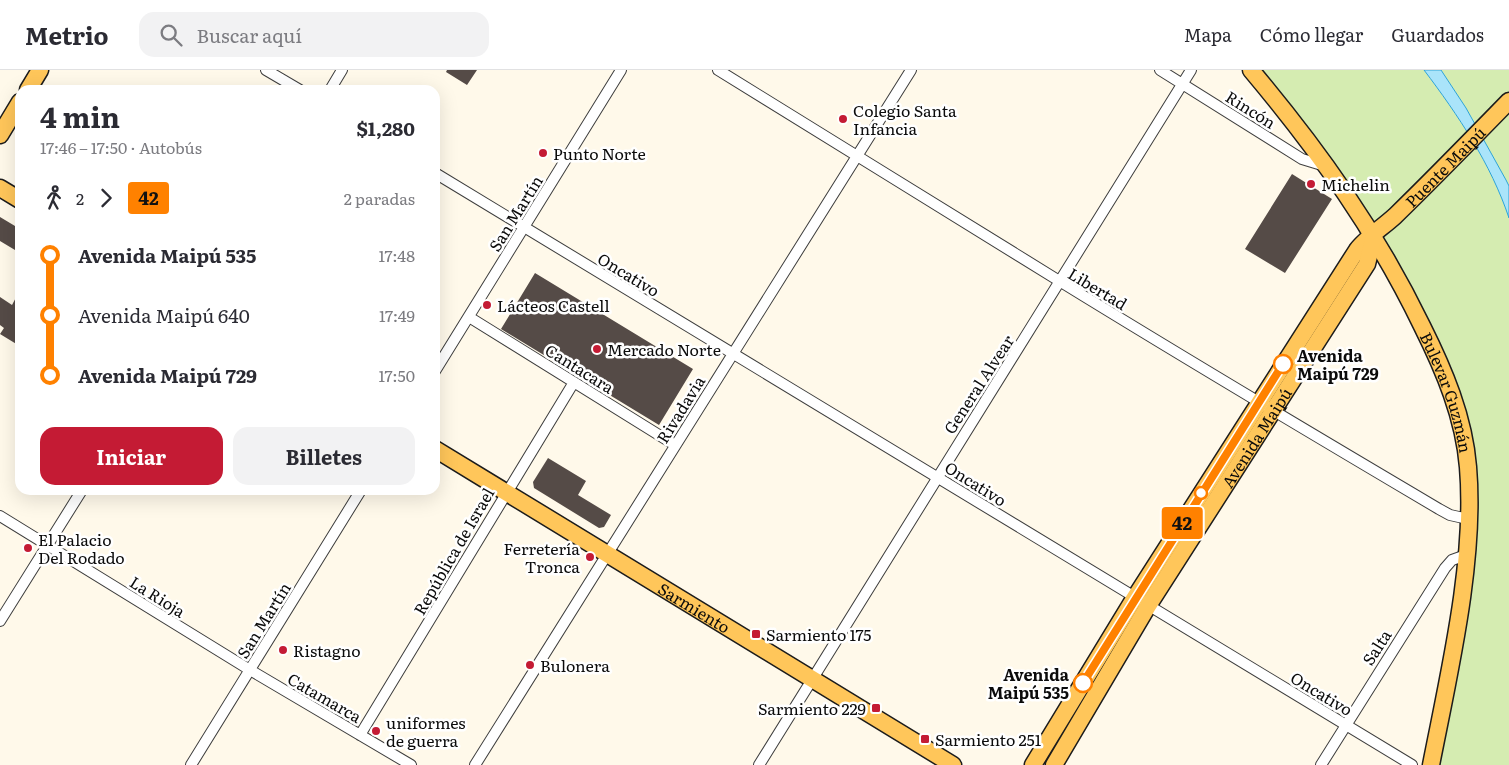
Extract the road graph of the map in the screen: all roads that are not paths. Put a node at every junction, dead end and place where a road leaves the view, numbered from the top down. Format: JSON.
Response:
{"nodes":[{"id":1,"x":40,"y":70,"type":"edge"},
{"id":2,"x":266,"y":70,"type":"edge"},
{"id":3,"x":342,"y":70,"type":"edge"},
{"id":4,"x":622,"y":70,"type":"edge"},
{"id":5,"x":718,"y":70,"type":"edge"},
{"id":6,"x":911,"y":70,"type":"edge"},
{"id":7,"x":1160,"y":70,"type":"edge"},
{"id":8,"x":1191,"y":70,"type":"edge"},
{"id":9,"x":1251,"y":70,"type":"edge"},
{"id":10,"x":1182,"y":84,"type":"junction"},
{"id":11,"x":31,"y":85,"type":"edge"},
{"id":12,"x":292,"y":85,"type":"edge"},
{"id":13,"x":333,"y":85,"type":"edge"},
{"id":14,"x":1509,"y":101,"type":"edge"},
{"id":15,"x":15,"y":110,"type":"edge"},
{"id":16,"x":0,"y":135,"type":"edge"},
{"id":17,"x":857,"y":154,"type":"junction"},
{"id":18,"x":1328,"y":168,"type":"junction"},
{"id":19,"x":440,"y":176,"type":"edge"},
{"id":20,"x":0,"y":188,"type":"edge"},
{"id":21,"x":15,"y":197,"type":"edge"},
{"id":22,"x":1402,"y":209,"type":"joint"},
{"id":23,"x":524,"y":228,"type":"junction"},
{"id":24,"x":1374,"y":236,"type":"junction"},
{"id":25,"x":1060,"y":282,"type":"junction"},
{"id":26,"x":469,"y":317,"type":"junction"},
{"id":27,"x":732,"y":354,"type":"junction"},
{"id":28,"x":440,"y":363,"type":"edge"},
{"id":29,"x":574,"y":382,"type":"junction"},
{"id":30,"x":1259,"y":402,"type":"junction"},
{"id":31,"x":1273,"y":410,"type":"junction"},
{"id":32,"x":675,"y":445,"type":"junction"},
{"id":33,"x":440,"y":452,"type":"edge"},
{"id":34,"x":936,"y":477,"type":"junction"},
{"id":35,"x":505,"y":492,"type":"junction"},
{"id":36,"x":79,"y":495,"type":"edge"},
{"id":37,"x":358,"y":495,"type":"edge"},
{"id":38,"x":0,"y":516,"type":"edge"},
{"id":39,"x":1468,"y":520,"type":"junction"},
{"id":40,"x":48,"y":545,"type":"junction"},
{"id":41,"x":607,"y":554,"type":"junction"},
{"id":42,"x":1466,"y":556,"type":"junction"},
{"id":43,"x":1141,"y":602,"type":"junction"},
{"id":44,"x":0,"y":621,"type":"edge"},
{"id":45,"x":250,"y":670,"type":"junction"},
{"id":46,"x":812,"y":678,"type":"junction"},
{"id":47,"x":1345,"y":724,"type":"junction"},
{"id":48,"x":360,"y":735,"type":"junction"},
{"id":49,"x":191,"y":765,"type":"edge"},
{"id":50,"x":411,"y":765,"type":"edge"},
{"id":51,"x":475,"y":765,"type":"edge"},
{"id":52,"x":759,"y":765,"type":"edge"},
{"id":53,"x":953,"y":765,"type":"edge"},
{"id":54,"x":1033,"y":765,"type":"edge"},
{"id":55,"x":1054,"y":765,"type":"edge"},
{"id":56,"x":1320,"y":765,"type":"edge"},
{"id":57,"x":1412,"y":765,"type":"edge"},
{"id":58,"x":1432,"y":765,"type":"edge"}],
"edges":[{"from":1,"to":11,"type":"main road"},
{"from":2,"to":12,"type":"street"},
{"from":3,"to":13,"type":"street"},
{"from":4,"to":23,"type":"street","name":"San Martín"},
{"from":5,"to":17,"type":"street","name":"Libertad"},
{"from":6,"to":17,"type":"street","name":"Rivadavia"},
{"from":7,"to":10,"type":"street","name":"Rincón"},
{"from":8,"to":10,"type":"street","name":"General Alvear"},
{"from":9,"to":18,"type":"main road","name":"Bulevar Guzmán"},
{"from":10,"to":18,"type":"street","name":"Rincón"},
{"from":10,"to":25,"type":"street","name":"General Alvear"},
{"from":14,"to":22,"type":"main road","name":"Puente Maipú"},
{"from":15,"to":16,"type":"main road"},
{"from":17,"to":25,"type":"street","name":"Libertad"},
{"from":17,"to":27,"type":"street","name":"Rivadavia"},
{"from":18,"to":24,"type":"main road","name":"Bulevar Guzmán"},
{"from":19,"to":23,"type":"street","name":"Oncativo"},
{"from":20,"to":21,"type":"main road"},
{"from":22,"to":24,"type":"main road","name":"Avenida Maipú"},
{"from":23,"to":26,"type":"street","name":"San Martín"},
{"from":23,"to":27,"type":"street","name":"Oncativo"},
{"from":24,"to":30,"type":"main road","name":"Avenida Maipú"},
{"from":24,"to":31,"type":"main road","name":"Avenida Maipú"},
{"from":24,"to":39,"type":"main road","name":"Bulevar Guzmán"},
{"from":25,"to":30,"type":"street","name":"Libertad"},
{"from":25,"to":34,"type":"street","name":"General Alvear"},
{"from":26,"to":28,"type":"street","name":"San Martín"},
{"from":26,"to":29,"type":"street","name":"Cantacara"},
{"from":27,"to":32,"type":"street","name":"Rivadavia"},
{"from":27,"to":34,"type":"street","name":"Oncativo"},
{"from":29,"to":32,"type":"street","name":"Cantacara"},
{"from":29,"to":35,"type":"street","name":"República de Israel"},
{"from":30,"to":31,"type":"street","name":"Libertad"},
{"from":30,"to":43,"type":"main road","name":"Avenida Maipú"},
{"from":31,"to":39,"type":"street","name":"Libertad"},
{"from":31,"to":43,"type":"main road","name":"Avenida Maipú"},
{"from":32,"to":41,"type":"street","name":"Rivadavia"},
{"from":33,"to":35,"type":"main road","name":"Sarmiento"},
{"from":34,"to":43,"type":"street","name":"Oncativo"},
{"from":34,"to":46,"type":"street","name":"General Alvear"},
{"from":35,"to":41,"type":"main road","name":"Sarmiento"},
{"from":35,"to":48,"type":"street","name":"República de Israel"},
{"from":36,"to":40,"type":"street"},
{"from":37,"to":45,"type":"street","name":"San Martín"},
{"from":38,"to":40,"type":"street","name":"La Rioja"},
{"from":39,"to":42,"type":"main road","name":"Bulevar Guzmán"},
{"from":40,"to":44,"type":"street"},
{"from":40,"to":45,"type":"street","name":"La Rioja"},
{"from":41,"to":46,"type":"main road","name":"Sarmiento"},
{"from":41,"to":51,"type":"street","name":"Rivadavia"},
{"from":42,"to":47,"type":"street","name":"Salta"},
{"from":42,"to":58,"type":"main road","name":"Bulevar Guzmán"},
{"from":43,"to":47,"type":"street","name":"Oncativo"},
{"from":43,"to":54,"type":"main road","name":"Avenida Maipú"},
{"from":43,"to":55,"type":"main road","name":"Avenida Maipú"},
{"from":45,"to":48,"type":"street","name":"Catamarca"},
{"from":45,"to":49,"type":"street","name":"San Martín"},
{"from":46,"to":52,"type":"street","name":"General Alvear"},
{"from":46,"to":53,"type":"main road","name":"Sarmiento"},
{"from":47,"to":56,"type":"street","name":"Salta"},
{"from":47,"to":57,"type":"street","name":"Oncativo"},
{"from":48,"to":50,"type":"street","name":"Catamarca"}]}
